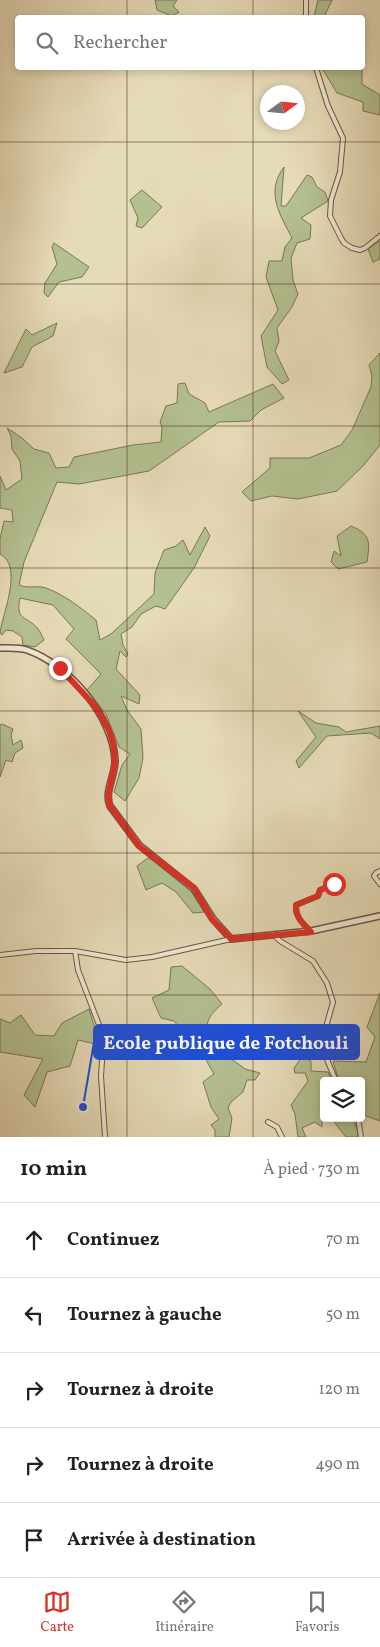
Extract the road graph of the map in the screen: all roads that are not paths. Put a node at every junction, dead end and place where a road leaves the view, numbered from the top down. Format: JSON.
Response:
{"nodes":[{"id":1,"x":306,"y":0,"type":"edge"},
{"id":2,"x":306,"y":15,"type":"edge"},
{"id":3,"x":317,"y":70,"type":"edge"},
{"id":4,"x":380,"y":236,"type":"edge"},
{"id":5,"x":0,"y":648,"type":"edge"},
{"id":6,"x":380,"y":871,"type":"edge"},
{"id":7,"x":334,"y":884,"type":"dead end"},
{"id":8,"x":380,"y":884,"type":"edge"},
{"id":9,"x":380,"y":916,"type":"edge"},
{"id":10,"x":311,"y":932,"type":"junction"},
{"id":11,"x":274,"y":936,"type":"junction"},
{"id":12,"x":231,"y":939,"type":"junction"},
{"id":13,"x":75,"y":951,"type":"junction"},
{"id":14,"x":0,"y":955,"type":"edge"},
{"id":15,"x":334,"y":1077,"type":"edge"},
{"id":16,"x":268,"y":1122,"type":"dead end"},
{"id":17,"x":359,"y":1122,"type":"edge"},
{"id":18,"x":105,"y":1137,"type":"edge"},
{"id":19,"x":282,"y":1137,"type":"edge"},
{"id":20,"x":361,"y":1137,"type":"edge"}],
"edges":[{"from":1,"to":2,"type":"street"},
{"from":3,"to":4,"type":"street"},
{"from":5,"to":12,"type":"street"},
{"from":6,"to":8,"type":"street"},
{"from":7,"to":10,"type":"street"},
{"from":9,"to":10,"type":"street"},
{"from":10,"to":11,"type":"street"},
{"from":11,"to":12,"type":"street"},
{"from":11,"to":15,"type":"street"},
{"from":12,"to":13,"type":"street"},
{"from":13,"to":14,"type":"street"},
{"from":13,"to":18,"type":"street"},
{"from":16,"to":19,"type":"street"},
{"from":17,"to":20,"type":"street"}]}
